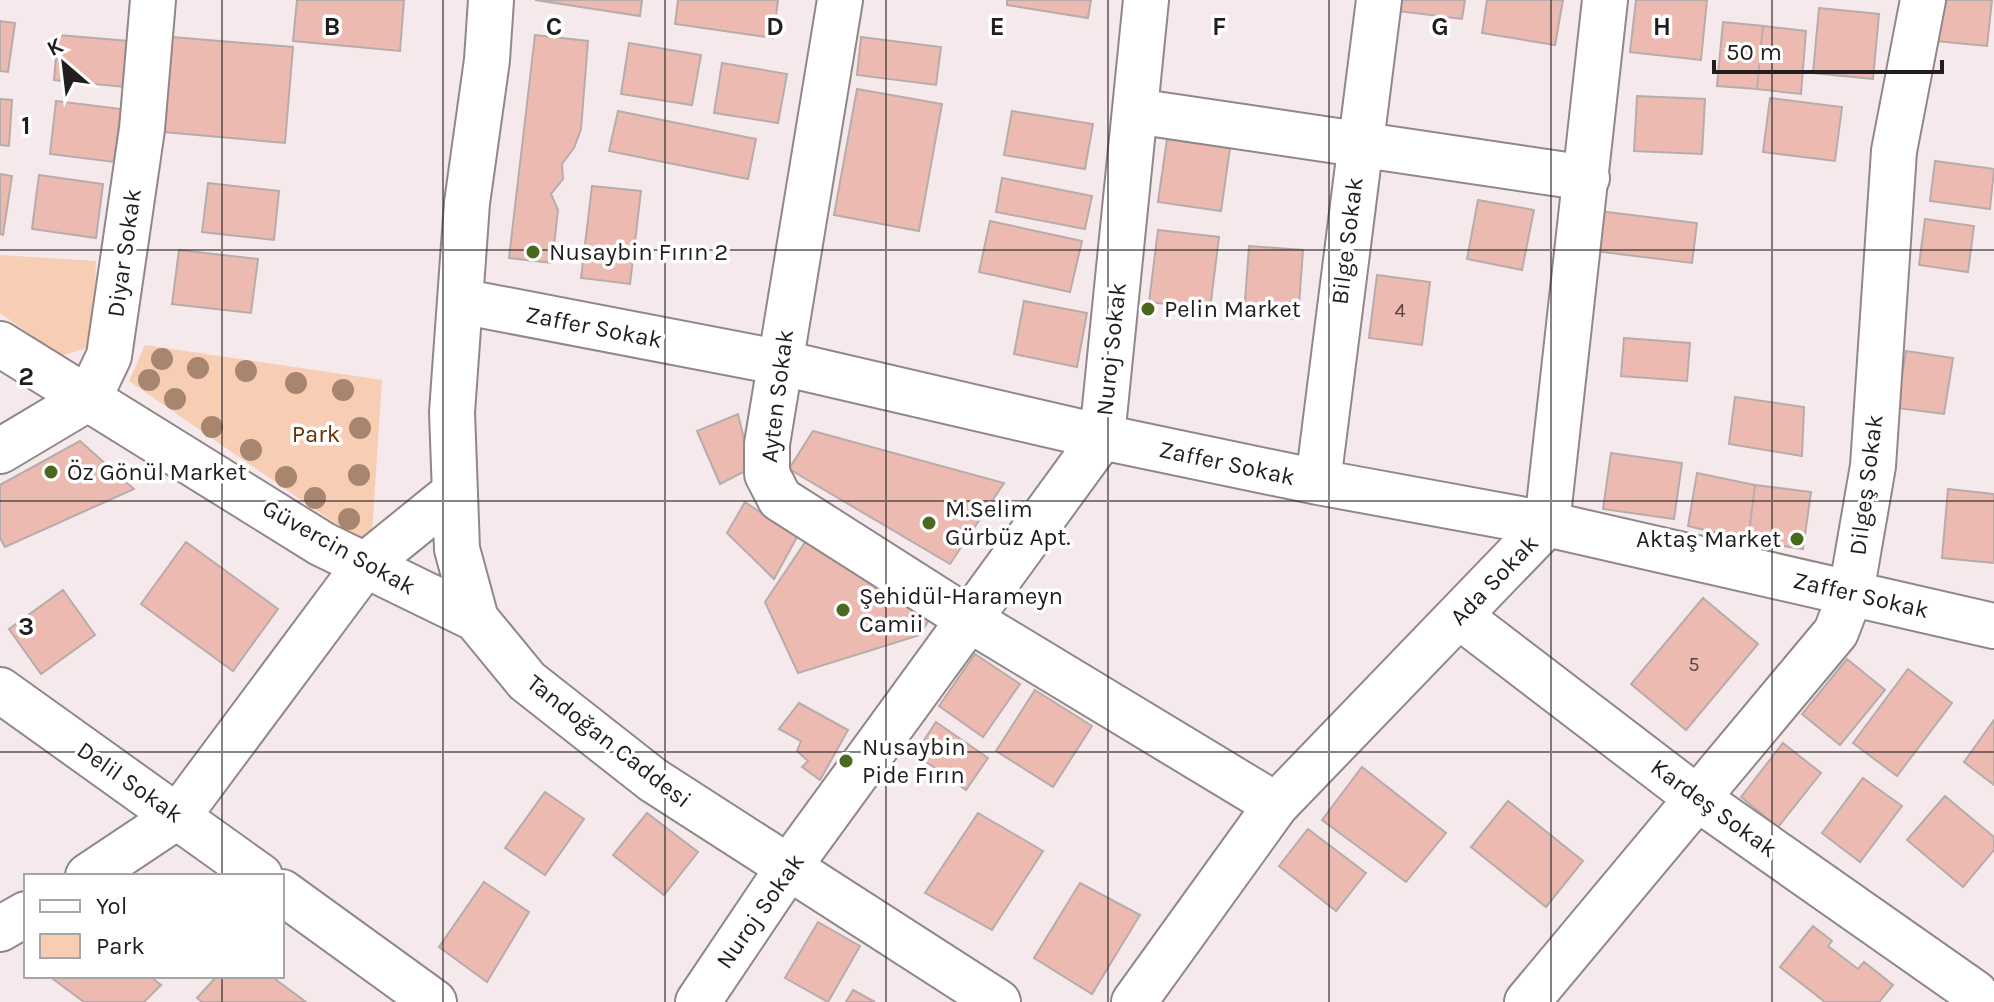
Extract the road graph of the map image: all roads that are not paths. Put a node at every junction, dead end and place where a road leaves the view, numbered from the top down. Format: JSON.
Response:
{"nodes":[{"id":1,"x":153,"y":0,"type":"edge"},
{"id":2,"x":491,"y":0,"type":"edge"},
{"id":3,"x":840,"y":0,"type":"edge"},
{"id":4,"x":1146,"y":0,"type":"edge"},
{"id":5,"x":1379,"y":0,"type":"edge"},
{"id":6,"x":1605,"y":0,"type":"edge"},
{"id":7,"x":1923,"y":0,"type":"edge"},
{"id":8,"x":1135,"y":111,"type":"junction"},
{"id":9,"x":1359,"y":145,"type":"junction"},
{"id":10,"x":1587,"y":178,"type":"junction"},
{"id":11,"x":460,"y":301,"type":"junction"},
{"id":12,"x":0,"y":344,"type":"edge"},
{"id":13,"x":778,"y":362,"type":"junction"},
{"id":14,"x":89,"y":398,"type":"junction"},
{"id":15,"x":1102,"y":437,"type":"junction"},
{"id":16,"x":0,"y":451,"type":"edge"},
{"id":17,"x":1318,"y":482,"type":"junction"},
{"id":18,"x":455,"y":492,"type":"junction"},
{"id":19,"x":1547,"y":524,"type":"junction"},
{"id":20,"x":365,"y":565,"type":"junction"},
{"id":21,"x":1851,"y":593,"type":"junction"},
{"id":22,"x":1459,"y":616,"type":"junction"},
{"id":23,"x":476,"y":619,"type":"junction"},
{"id":24,"x":970,"y":620,"type":"junction"},
{"id":25,"x":1994,"y":626,"type":"edge"},
{"id":26,"x":0,"y":690,"type":"edge"},
{"id":27,"x":1697,"y":798,"type":"junction"},
{"id":28,"x":1276,"y":805,"type":"junction"},
{"id":29,"x":178,"y":816,"type":"junction"},
{"id":30,"x":788,"y":868,"type":"junction"},
{"id":31,"x":91,"y":874,"type":"edge"},
{"id":32,"x":257,"y":874,"type":"edge"},
{"id":33,"x":284,"y":893,"type":"edge"},
{"id":34,"x":24,"y":915,"type":"edge"},
{"id":35,"x":0,"y":929,"type":"edge"},
{"id":36,"x":1979,"y":989,"type":"edge"},
{"id":37,"x":434,"y":1002,"type":"edge"},
{"id":38,"x":698,"y":1002,"type":"edge"},
{"id":39,"x":998,"y":1002,"type":"edge"},
{"id":40,"x":1134,"y":1002,"type":"edge"},
{"id":41,"x":1527,"y":1002,"type":"edge"}],
"edges":[{"from":1,"to":14,"type":"street","name":"Diyar Sokak"},
{"from":2,"to":11,"type":"street","name":"Tandoğan Caddesi"},
{"from":3,"to":13,"type":"street","name":"Ayten Sokak"},
{"from":4,"to":8,"type":"street","name":"Nuroj Sokak"},
{"from":5,"to":9,"type":"street","name":"Bilge Sokak"},
{"from":6,"to":10,"type":"street","name":"Ada Sokak"},
{"from":7,"to":21,"type":"street","name":"Dilgeş Sokak"},
{"from":8,"to":9,"type":"street"},
{"from":8,"to":15,"type":"street","name":"Nuroj Sokak"},
{"from":9,"to":10,"type":"street"},
{"from":9,"to":17,"type":"street","name":"Bilge Sokak"},
{"from":10,"to":19,"type":"street","name":"Ada Sokak"},
{"from":11,"to":13,"type":"street","name":"Zaffer Sokak"},
{"from":11,"to":18,"type":"street","name":"Tandoğan Caddesi"},
{"from":12,"to":14,"type":"street","name":"Güvercin Sokak"},
{"from":13,"to":15,"type":"street","name":"Zaffer Sokak"},
{"from":13,"to":24,"type":"street","name":"Ayten Sokak"},
{"from":14,"to":16,"type":"street"},
{"from":14,"to":20,"type":"street","name":"Güvercin Sokak"},
{"from":15,"to":17,"type":"street","name":"Zaffer Sokak"},
{"from":15,"to":24,"type":"street","name":"Nuroj Sokak"},
{"from":17,"to":19,"type":"street","name":"Zaffer Sokak"},
{"from":18,"to":20,"type":"street"},
{"from":18,"to":23,"type":"street","name":"Tandoğan Caddesi"},
{"from":19,"to":21,"type":"street","name":"Zaffer Sokak"},
{"from":19,"to":22,"type":"street","name":"Ada Sokak"},
{"from":20,"to":23,"type":"street","name":"Güvercin Sokak"},
{"from":20,"to":29,"type":"street"},
{"from":21,"to":25,"type":"street","name":"Zaffer Sokak"},
{"from":21,"to":27,"type":"street","name":"Dilgeş Sokak"},
{"from":22,"to":27,"type":"street","name":"Kardeş Sokak"},
{"from":22,"to":28,"type":"street","name":"Ada Sokak"},
{"from":23,"to":30,"type":"street","name":"Tandoğan Caddesi"},
{"from":24,"to":28,"type":"street","name":"Ayten Sokak"},
{"from":24,"to":30,"type":"street","name":"Nuroj Sokak"},
{"from":26,"to":29,"type":"street","name":"Delil Sokak"},
{"from":27,"to":36,"type":"street","name":"Kardeş Sokak"},
{"from":27,"to":41,"type":"street","name":"Dilgeş Sokak"},
{"from":28,"to":40,"type":"street","name":"Ada Sokak"},
{"from":29,"to":31,"type":"street"},
{"from":29,"to":32,"type":"street","name":"Delil Sokak"},
{"from":30,"to":38,"type":"street","name":"Nuroj Sokak"},
{"from":30,"to":39,"type":"street","name":"Tandoğan Caddesi"},
{"from":33,"to":37,"type":"street"},
{"from":34,"to":35,"type":"street"}]}
